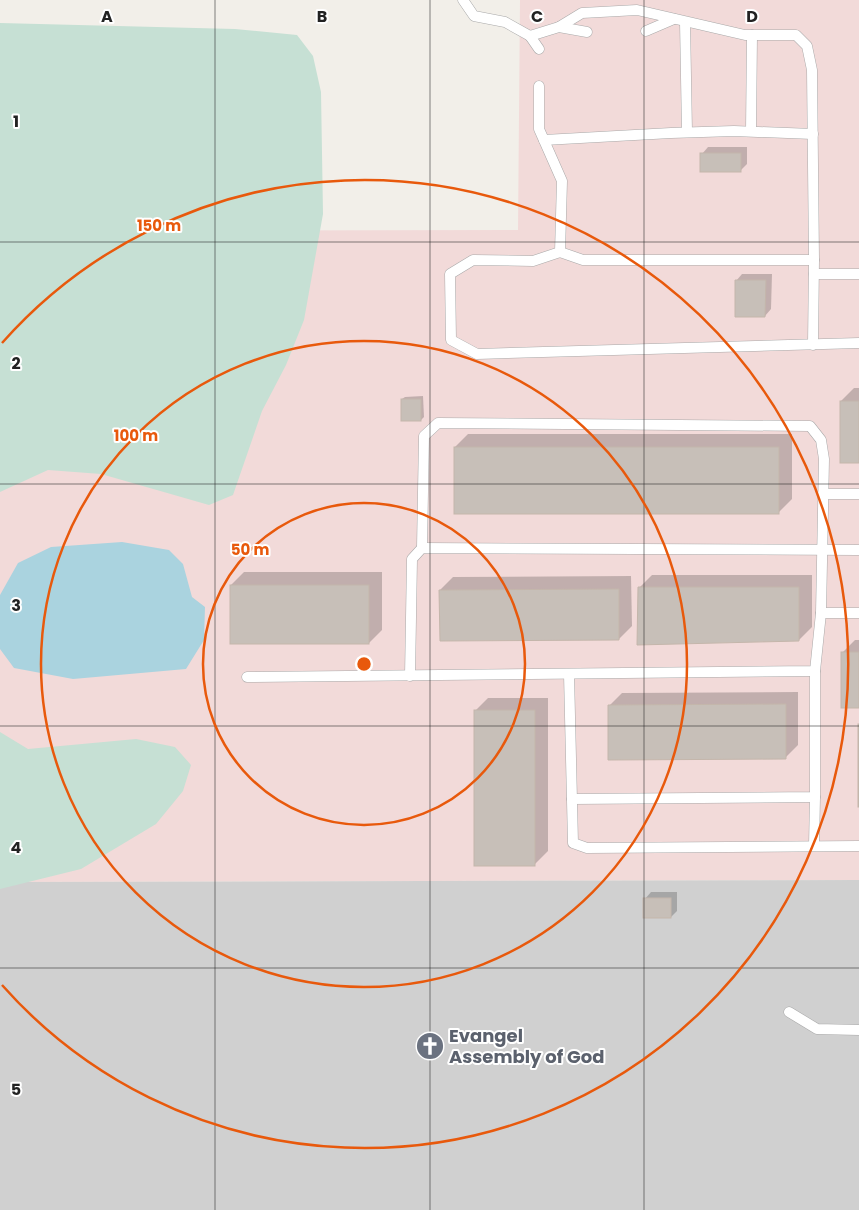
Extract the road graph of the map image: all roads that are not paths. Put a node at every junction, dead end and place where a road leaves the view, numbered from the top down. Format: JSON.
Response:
{"nodes":[{"id":1,"x":464,"y":0,"type":"edge"},
{"id":2,"x":674,"y":19,"type":"junction"},
{"id":3,"x":685,"y":22,"type":"junction"},
{"id":4,"x":559,"y":26,"type":"junction"},
{"id":5,"x":646,"y":31,"type":"dead end"},
{"id":6,"x":587,"y":32,"type":"dead end"},
{"id":7,"x":752,"y":35,"type":"junction"},
{"id":8,"x":530,"y":36,"type":"junction"},
{"id":9,"x":539,"y":49,"type":"dead end"},
{"id":10,"x":539,"y":86,"type":"dead end"},
{"id":11,"x":688,"y":132,"type":"junction"},
{"id":12,"x":751,"y":132,"type":"junction"},
{"id":13,"x":813,"y":134,"type":"junction"},
{"id":14,"x":544,"y":140,"type":"junction"},
{"id":15,"x":560,"y":252,"type":"junction"},
{"id":16,"x":814,"y":260,"type":"junction"},
{"id":17,"x":814,"y":274,"type":"junction"},
{"id":18,"x":859,"y":274,"type":"edge"},
{"id":19,"x":859,"y":343,"type":"edge"},
{"id":20,"x":813,"y":345,"type":"junction"},
{"id":21,"x":824,"y":494,"type":"junction"},
{"id":22,"x":859,"y":494,"type":"edge"},
{"id":23,"x":422,"y":548,"type":"junction"},
{"id":24,"x":822,"y":550,"type":"junction"},
{"id":25,"x":859,"y":550,"type":"edge"},
{"id":26,"x":821,"y":613,"type":"junction"},
{"id":27,"x":859,"y":613,"type":"edge"},
{"id":28,"x":815,"y":672,"type":"junction"},
{"id":29,"x":569,"y":674,"type":"junction"},
{"id":30,"x":410,"y":676,"type":"junction"},
{"id":31,"x":247,"y":677,"type":"dead end"},
{"id":32,"x":815,"y":797,"type":"junction"},
{"id":33,"x":572,"y":800,"type":"junction"},
{"id":34,"x":814,"y":846,"type":"junction"},
{"id":35,"x":859,"y":846,"type":"edge"},
{"id":36,"x":789,"y":1012,"type":"dead end"},
{"id":37,"x":859,"y":1030,"type":"edge"}],
"edges":[{"from":1,"to":8,"type":"lane"},
{"from":2,"to":3,"type":"lane"},
{"from":2,"to":4,"type":"lane"},
{"from":2,"to":5,"type":"lane"},
{"from":3,"to":7,"type":"lane"},
{"from":3,"to":11,"type":"lane"},
{"from":4,"to":6,"type":"lane"},
{"from":4,"to":8,"type":"lane"},
{"from":7,"to":12,"type":"lane"},
{"from":7,"to":13,"type":"lane"},
{"from":8,"to":9,"type":"lane"},
{"from":10,"to":14,"type":"lane"},
{"from":11,"to":12,"type":"lane"},
{"from":11,"to":14,"type":"lane"},
{"from":12,"to":13,"type":"lane"},
{"from":13,"to":16,"type":"lane"},
{"from":14,"to":15,"type":"lane"},
{"from":15,"to":16,"type":"lane"},
{"from":15,"to":20,"type":"lane"},
{"from":16,"to":17,"type":"lane"},
{"from":17,"to":18,"type":"lane"},
{"from":17,"to":20,"type":"lane"},
{"from":19,"to":20,"type":"lane"},
{"from":21,"to":22,"type":"lane"},
{"from":21,"to":23,"type":"lane"},
{"from":21,"to":24,"type":"lane"},
{"from":23,"to":24,"type":"lane"},
{"from":23,"to":30,"type":"lane"},
{"from":24,"to":25,"type":"lane"},
{"from":24,"to":26,"type":"lane"},
{"from":26,"to":27,"type":"lane"},
{"from":26,"to":28,"type":"lane"},
{"from":28,"to":29,"type":"lane"},
{"from":28,"to":32,"type":"lane"},
{"from":29,"to":30,"type":"lane"},
{"from":29,"to":33,"type":"lane"},
{"from":30,"to":31,"type":"lane"},
{"from":32,"to":33,"type":"lane"},
{"from":32,"to":34,"type":"lane"},
{"from":33,"to":34,"type":"lane"},
{"from":34,"to":35,"type":"lane"},
{"from":36,"to":37,"type":"lane"}]}
